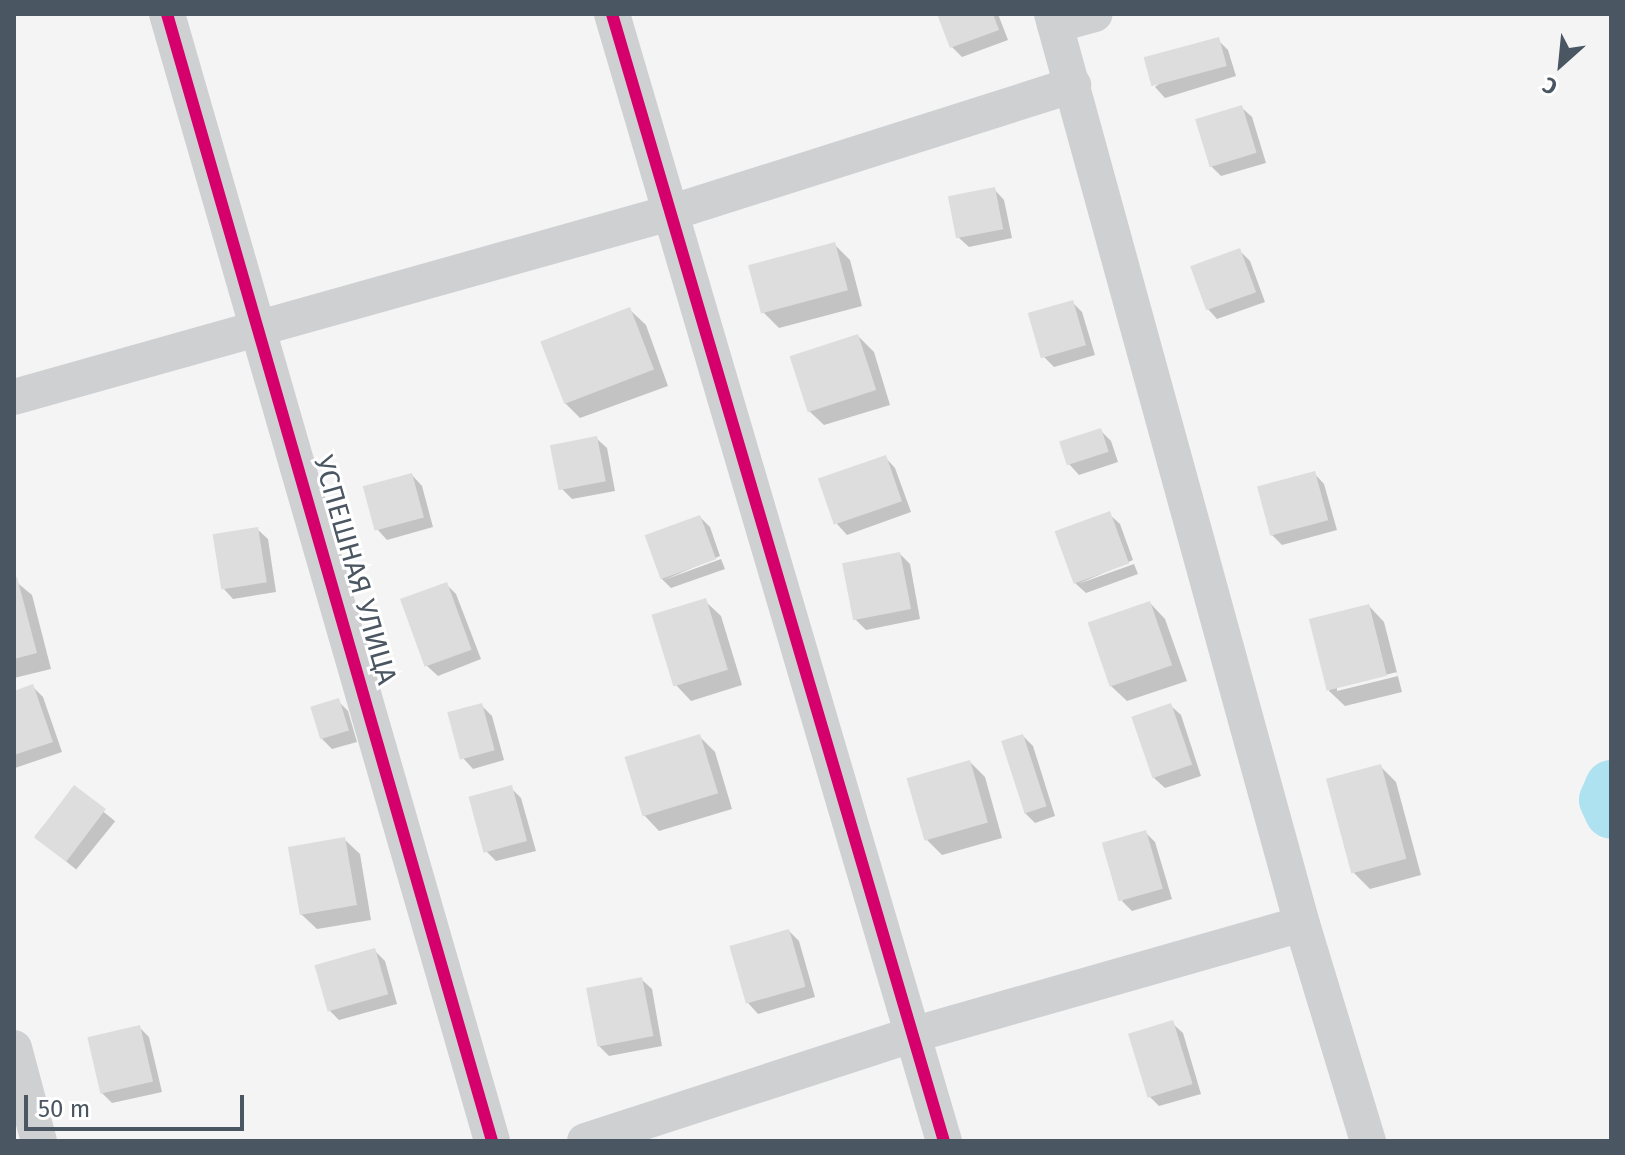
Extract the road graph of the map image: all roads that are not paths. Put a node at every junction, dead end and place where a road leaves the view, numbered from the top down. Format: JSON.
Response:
{"nodes":[{"id":1,"x":167,"y":14,"type":"edge"},
{"id":2,"x":612,"y":14,"type":"edge"},
{"id":3,"x":1095,"y":14,"type":"edge"},
{"id":4,"x":1054,"y":20,"type":"edge"},
{"id":5,"x":1073,"y":85,"type":"junction"},
{"id":6,"x":673,"y":212,"type":"junction"},
{"id":7,"x":261,"y":328,"type":"junction"},
{"id":8,"x":14,"y":397,"type":"edge"},
{"id":9,"x":1302,"y":924,"type":"junction"},
{"id":10,"x":912,"y":1035,"type":"junction"},
{"id":11,"x":14,"y":1048,"type":"edge"},
{"id":12,"x":39,"y":1141,"type":"edge"},
{"id":13,"x":492,"y":1141,"type":"edge"},
{"id":14,"x":585,"y":1141,"type":"edge"},
{"id":15,"x":944,"y":1141,"type":"edge"},
{"id":16,"x":1368,"y":1141,"type":"edge"}],
"edges":[{"from":1,"to":7,"type":"street","name":"УСПЕШНАЯ УЛИЦА"},
{"from":2,"to":6,"type":"street"},
{"from":3,"to":4,"type":"street"},
{"from":4,"to":5,"type":"street"},
{"from":5,"to":6,"type":"street"},
{"from":5,"to":9,"type":"street"},
{"from":6,"to":7,"type":"street"},
{"from":6,"to":10,"type":"street"},
{"from":7,"to":8,"type":"street"},
{"from":7,"to":13,"type":"street","name":"УСПЕШНАЯ УЛИЦА"},
{"from":9,"to":10,"type":"street"},
{"from":9,"to":16,"type":"street"},
{"from":10,"to":14,"type":"street"},
{"from":10,"to":15,"type":"street"},
{"from":11,"to":12,"type":"street"}]}
